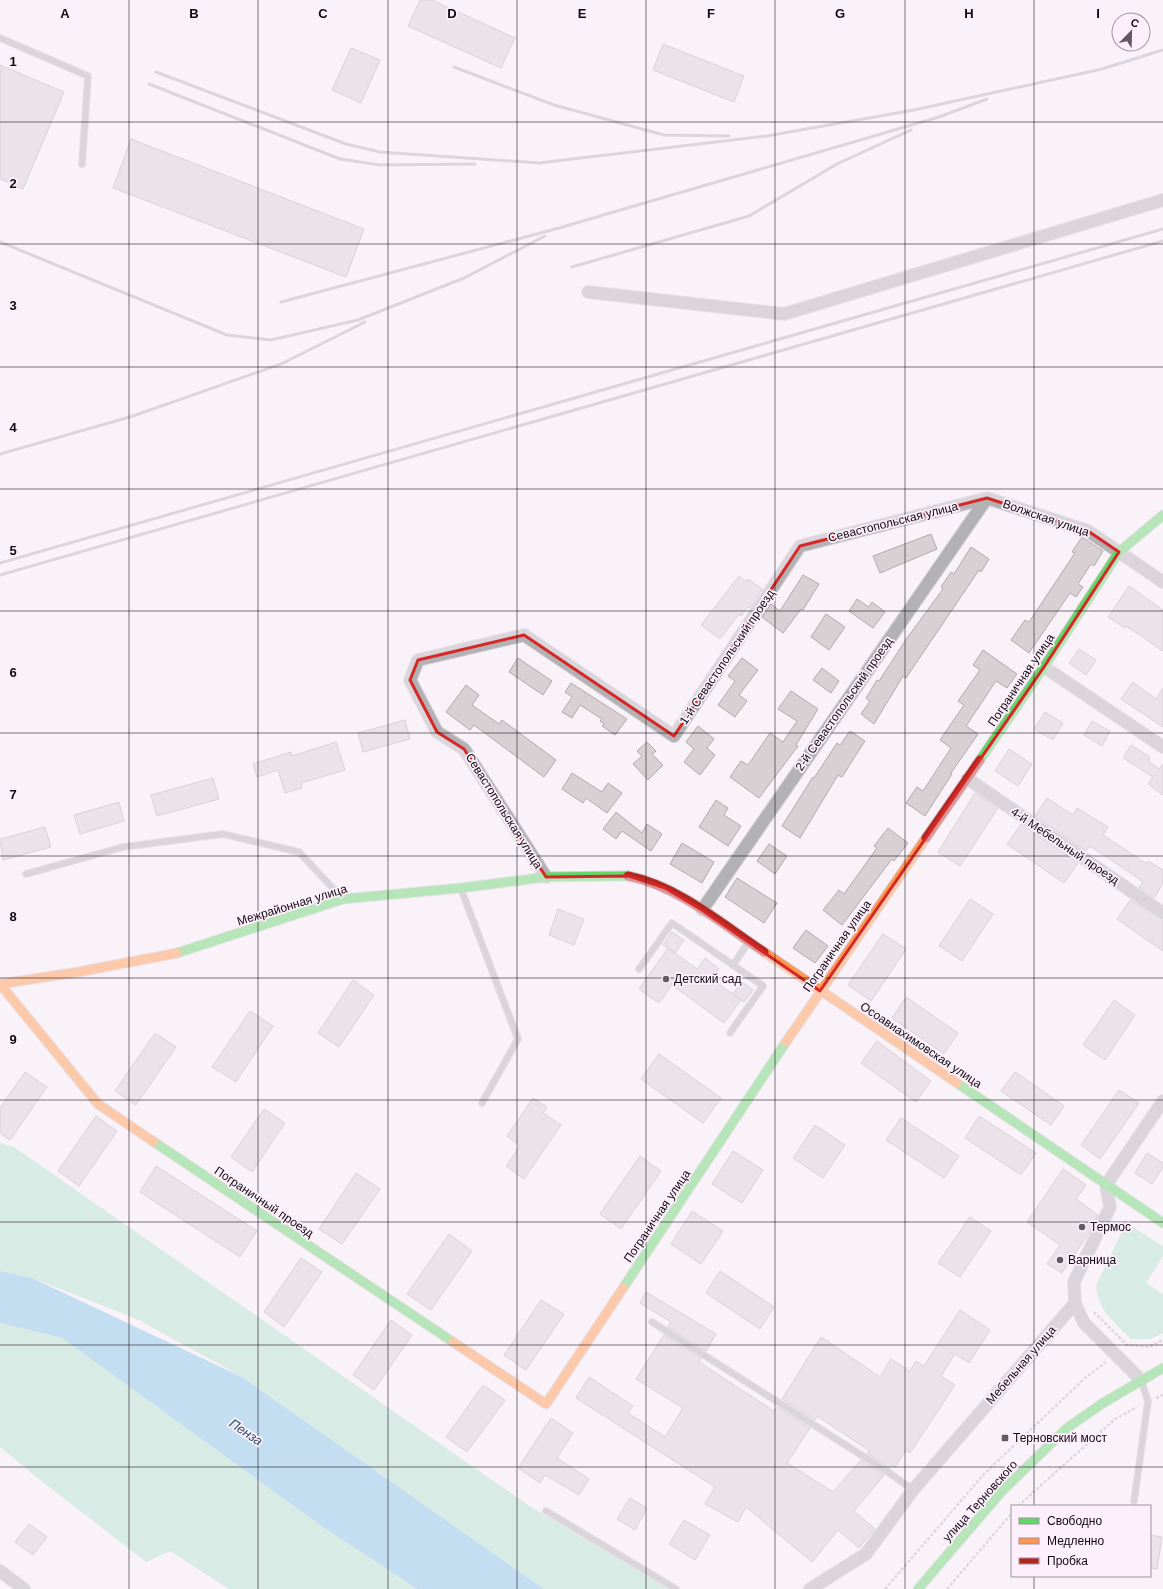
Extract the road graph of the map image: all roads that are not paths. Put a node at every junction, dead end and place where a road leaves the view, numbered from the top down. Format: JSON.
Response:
{"nodes":[{"id":1,"x":0,"y":38,"type":"edge"},
{"id":2,"x":82,"y":164,"type":"dead end"},
{"id":3,"x":1163,"y":200,"type":"edge"},
{"id":4,"x":588,"y":292,"type":"dead end"},
{"id":5,"x":987,"y":498,"type":"junction"},
{"id":6,"x":1163,"y":515,"type":"edge"},
{"id":7,"x":800,"y":546,"type":"joint"},
{"id":8,"x":1119,"y":552,"type":"junction"},
{"id":9,"x":1163,"y":582,"type":"edge"},
{"id":10,"x":524,"y":635,"type":"joint"},
{"id":11,"x":1044,"y":667,"type":"junction"},
{"id":12,"x":1163,"y":747,"type":"edge"},
{"id":13,"x":968,"y":779,"type":"junction"},
{"id":14,"x":26,"y":874,"type":"dead end"},
{"id":15,"x":546,"y":877,"type":"junction"},
{"id":16,"x":461,"y":888,"type":"junction"},
{"id":17,"x":664,"y":888,"type":"joint"},
{"id":18,"x":343,"y":899,"type":"junction"},
{"id":19,"x":702,"y":910,"type":"junction"},
{"id":20,"x":1163,"y":913,"type":"edge"},
{"id":21,"x":749,"y":942,"type":"junction"},
{"id":22,"x":733,"y":965,"type":"junction"},
{"id":23,"x":640,"y":969,"type":"dead end"},
{"id":24,"x":0,"y":984,"type":"edge"},
{"id":25,"x":820,"y":990,"type":"junction"},
{"id":26,"x":730,"y":1033,"type":"dead end"},
{"id":27,"x":1163,"y":1101,"type":"edge"},
{"id":28,"x":482,"y":1103,"type":"dead end"},
{"id":29,"x":1106,"y":1185,"type":"junction"},
{"id":30,"x":1163,"y":1223,"type":"edge"},
{"id":31,"x":1075,"y":1303,"type":"junction"},
{"id":32,"x":652,"y":1322,"type":"dead end"},
{"id":33,"x":1163,"y":1368,"type":"edge"},
{"id":34,"x":1141,"y":1380,"type":"junction"},
{"id":35,"x":546,"y":1404,"type":"joint"},
{"id":36,"x":913,"y":1490,"type":"junction"},
{"id":37,"x":1134,"y":1501,"type":"dead end"},
{"id":38,"x":546,"y":1511,"type":"dead end"},
{"id":39,"x":0,"y":1571,"type":"edge"},
{"id":40,"x":24,"y":1589,"type":"edge"},
{"id":41,"x":676,"y":1589,"type":"edge"},
{"id":42,"x":810,"y":1589,"type":"edge"},
{"id":43,"x":918,"y":1589,"type":"edge"}],
"edges":[{"from":1,"to":2,"type":"lane"},
{"from":3,"to":4,"type":"street"},
{"from":5,"to":7,"type":"street","name":"Севастопольская улица"},
{"from":5,"to":8,"type":"street","name":"Волжская улица"},
{"from":5,"to":19,"type":"street","name":"2-й Севастопольский проезд"},
{"from":6,"to":8,"type":"street","name":"Пограничная улица"},
{"from":7,"to":10,"type":"street","name":"1-й Севастопольский проезд"},
{"from":8,"to":9,"type":"street","name":"Волжская улица"},
{"from":8,"to":11,"type":"street","name":"Пограничная улица"},
{"from":10,"to":15,"type":"street","name":"Севастопольская улица"},
{"from":11,"to":12,"type":"street"},
{"from":11,"to":13,"type":"street","name":"Пограничная улица"},
{"from":13,"to":20,"type":"street","name":"4-й Мебельный проезд"},
{"from":13,"to":25,"type":"street","name":"Пограничная улица"},
{"from":14,"to":18,"type":"lane"},
{"from":15,"to":16,"type":"street","name":"Межрайонная улица"},
{"from":15,"to":17,"type":"street","name":"Межрайонная улица"},
{"from":16,"to":18,"type":"street","name":"Межрайонная улица"},
{"from":16,"to":28,"type":"lane"},
{"from":17,"to":19,"type":"street","name":"Осоавиахимовская улица"},
{"from":18,"to":24,"type":"street","name":"Межрайонная улица"},
{"from":19,"to":21,"type":"street","name":"Осоавиахимовская улица"},
{"from":21,"to":22,"type":"lane"},
{"from":21,"to":25,"type":"street","name":"Осоавиахимовская улица"},
{"from":22,"to":23,"type":"lane"},
{"from":22,"to":26,"type":"lane"},
{"from":24,"to":35,"type":"street","name":"Пограничный проезд"},
{"from":25,"to":29,"type":"street","name":"Осоавиахимовская улица"},
{"from":25,"to":35,"type":"street","name":"Пограничная улица"},
{"from":27,"to":29,"type":"street"},
{"from":29,"to":30,"type":"street","name":"Осоавиахимовская улица"},
{"from":29,"to":31,"type":"street"},
{"from":31,"to":34,"type":"street"},
{"from":31,"to":36,"type":"street","name":"Мебельная улица"},
{"from":32,"to":36,"type":"lane"},
{"from":33,"to":34,"type":"street","name":"улица Терновского"},
{"from":34,"to":37,"type":"lane"},
{"from":34,"to":43,"type":"street","name":"улица Терновского"},
{"from":36,"to":42,"type":"street","name":"Мебельная улица"},
{"from":38,"to":41,"type":"lane"},
{"from":39,"to":40,"type":"street"}]}
